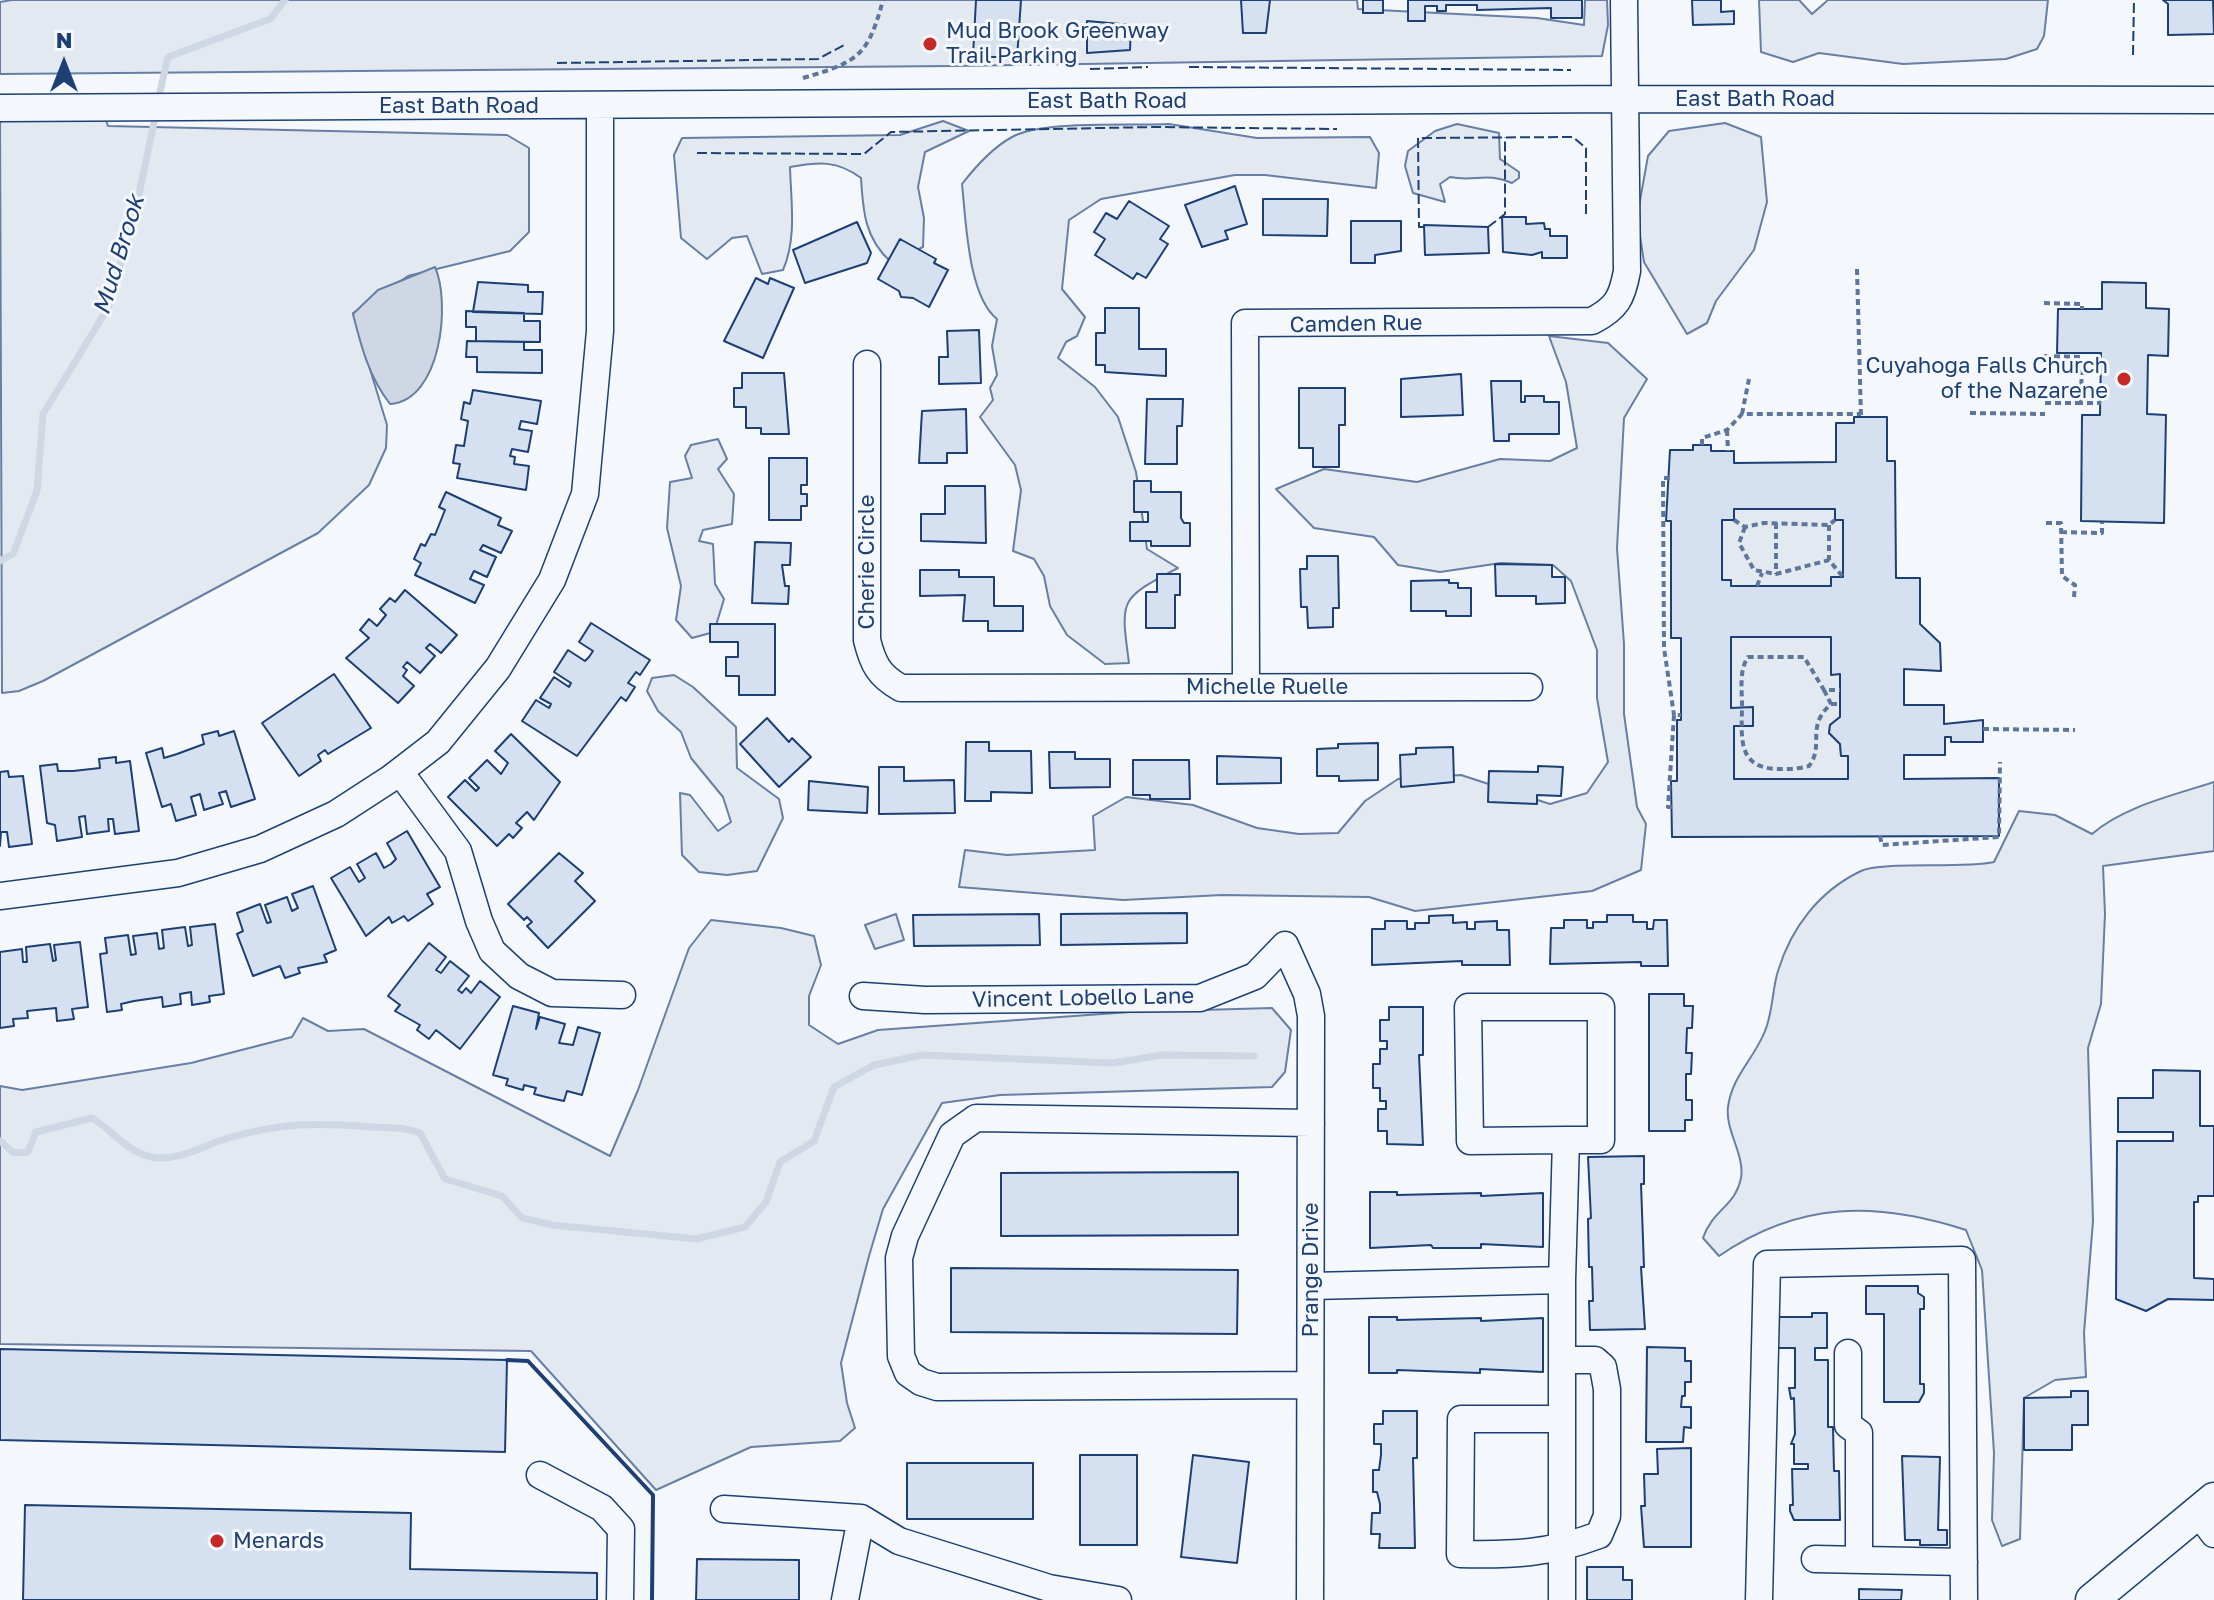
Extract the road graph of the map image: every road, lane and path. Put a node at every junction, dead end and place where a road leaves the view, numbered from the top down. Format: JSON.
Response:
{"nodes":[{"id":1,"x":883,"y":0,"type":"edge"},
{"id":2,"x":1624,"y":0,"type":"edge"},
{"id":3,"x":800,"y":79,"type":"dead end"},
{"id":4,"x":1625,"y":99,"type":"junction"},
{"id":5,"x":2214,"y":100,"type":"edge"},
{"id":6,"x":600,"y":105,"type":"junction"},
{"id":7,"x":0,"y":108,"type":"edge"},
{"id":8,"x":1857,"y":269,"type":"dead end"},
{"id":9,"x":2044,"y":303,"type":"dead end"},
{"id":10,"x":2082,"y":309,"type":"dead end"},
{"id":11,"x":2044,"y":356,"type":"dead end"},
{"id":12,"x":867,"y":364,"type":"dead end"},
{"id":13,"x":1749,"y":379,"type":"dead end"},
{"id":14,"x":2045,"y":403,"type":"dead end"},
{"id":15,"x":2081,"y":403,"type":"junction"},
{"id":16,"x":2101,"y":403,"type":"dead end"},
{"id":17,"x":1970,"y":413,"type":"dead end"},
{"id":18,"x":1742,"y":414,"type":"junction"},
{"id":19,"x":2045,"y":414,"type":"dead end"},
{"id":20,"x":1727,"y":430,"type":"junction"},
{"id":21,"x":1702,"y":445,"type":"dead end"},
{"id":22,"x":1728,"y":451,"type":"dead end"},
{"id":23,"x":1670,"y":478,"type":"dead end"},
{"id":24,"x":1734,"y":520,"type":"dead end"},
{"id":25,"x":1835,"y":520,"type":"dead end"},
{"id":26,"x":2102,"y":522,"type":"dead end"},
{"id":27,"x":1776,"y":523,"type":"junction"},
{"id":28,"x":2046,"y":523,"type":"dead end"},
{"id":29,"x":1664,"y":525,"type":"junction"},
{"id":30,"x":1671,"y":525,"type":"dead end"},
{"id":31,"x":1829,"y":525,"type":"junction"},
{"id":32,"x":1745,"y":527,"type":"junction"},
{"id":33,"x":2061,"y":532,"type":"junction"},
{"id":34,"x":1829,"y":560,"type":"junction"},
{"id":35,"x":1762,"y":573,"type":"junction"},
{"id":36,"x":1776,"y":574,"type":"junction"},
{"id":37,"x":1843,"y":577,"type":"dead end"},
{"id":38,"x":1757,"y":586,"type":"dead end"},
{"id":39,"x":2074,"y":597,"type":"dead end"},
{"id":40,"x":1246,"y":686,"type":"junction"},
{"id":41,"x":1529,"y":687,"type":"dead end"},
{"id":42,"x":1006,"y":689,"type":"joint"},
{"id":43,"x":1824,"y":690,"type":"junction"},
{"id":44,"x":1840,"y":690,"type":"dead end"},
{"id":45,"x":1831,"y":704,"type":"junction"},
{"id":46,"x":1840,"y":704,"type":"dead end"},
{"id":47,"x":1674,"y":715,"type":"junction"},
{"id":48,"x":1681,"y":715,"type":"dead end"},
{"id":49,"x":1983,"y":729,"type":"dead end"},
{"id":50,"x":2075,"y":730,"type":"dead end"},
{"id":51,"x":2000,"y":762,"type":"dead end"},
{"id":52,"x":400,"y":772,"type":"junction"},
{"id":53,"x":1672,"y":807,"type":"dead end"},
{"id":54,"x":1880,"y":836,"type":"dead end"},
{"id":55,"x":0,"y":896,"type":"edge"},
{"id":56,"x":1285,"y":945,"type":"joint"},
{"id":57,"x":622,"y":995,"type":"dead end"},
{"id":58,"x":863,"y":996,"type":"dead end"},
{"id":59,"x":1311,"y":1123,"type":"junction"},
{"id":60,"x":1566,"y":1140,"type":"junction"},
{"id":61,"x":1562,"y":1280,"type":"junction"},
{"id":62,"x":1312,"y":1286,"type":"junction"},
{"id":63,"x":1848,"y":1353,"type":"dead end"},
{"id":64,"x":1562,"y":1360,"type":"junction"},
{"id":65,"x":1310,"y":1385,"type":"junction"},
{"id":66,"x":1562,"y":1419,"type":"junction"},
{"id":67,"x":540,"y":1475,"type":"dead end"},
{"id":68,"x":724,"y":1509,"type":"dead end"},
{"id":69,"x":2209,"y":1515,"type":"edge"},
{"id":70,"x":861,"y":1518,"type":"junction"},
{"id":71,"x":1561,"y":1549,"type":"junction"},
{"id":72,"x":1859,"y":1558,"type":"junction"},
{"id":73,"x":1815,"y":1559,"type":"dead end"},
{"id":74,"x":1964,"y":1562,"type":"junction"},
{"id":75,"x":620,"y":1600,"type":"edge"},
{"id":76,"x":845,"y":1600,"type":"edge"},
{"id":77,"x":1111,"y":1600,"type":"edge"},
{"id":78,"x":1118,"y":1600,"type":"edge"},
{"id":79,"x":1310,"y":1600,"type":"edge"},
{"id":80,"x":1562,"y":1600,"type":"edge"},
{"id":81,"x":1759,"y":1600,"type":"edge"},
{"id":82,"x":1964,"y":1600,"type":"edge"},
{"id":83,"x":2092,"y":1600,"type":"edge"}],
"edges":[{"from":1,"to":3,"type":"path"},
{"from":2,"to":4,"type":"street"},
{"from":4,"to":5,"type":"street","name":"East Bath Road"},
{"from":4,"to":6,"type":"street","name":"East Bath Road"},
{"from":4,"to":40,"type":"street","name":"Camden Rue"},
{"from":6,"to":7,"type":"street","name":"East Bath Road"},
{"from":6,"to":52,"type":"street"},
{"from":8,"to":18,"type":"path"},
{"from":9,"to":10,"type":"path"},
{"from":11,"to":15,"type":"path"},
{"from":12,"to":42,"type":"street","name":"Cherie Circle"},
{"from":13,"to":18,"type":"path"},
{"from":14,"to":15,"type":"path"},
{"from":15,"to":16,"type":"path"},
{"from":17,"to":19,"type":"path"},
{"from":18,"to":20,"type":"path"},
{"from":20,"to":21,"type":"path"},
{"from":20,"to":22,"type":"path"},
{"from":23,"to":29,"type":"path"},
{"from":24,"to":32,"type":"path"},
{"from":25,"to":31,"type":"path"},
{"from":26,"to":33,"type":"path"},
{"from":27,"to":31,"type":"path"},
{"from":27,"to":32,"type":"path"},
{"from":27,"to":36,"type":"path"},
{"from":28,"to":33,"type":"path"},
{"from":29,"to":30,"type":"path"},
{"from":29,"to":47,"type":"path"},
{"from":31,"to":34,"type":"path"},
{"from":32,"to":35,"type":"path"},
{"from":33,"to":39,"type":"path"},
{"from":34,"to":36,"type":"path"},
{"from":34,"to":37,"type":"path"},
{"from":35,"to":36,"type":"path"},
{"from":35,"to":38,"type":"path"},
{"from":40,"to":41,"type":"street","name":"Michelle Ruelle"},
{"from":40,"to":42,"type":"street","name":"Michelle Ruelle"},
{"from":43,"to":44,"type":"path"},
{"from":43,"to":45,"type":"path"},
{"from":43,"to":45,"type":"path"},
{"from":45,"to":46,"type":"path"},
{"from":47,"to":48,"type":"path"},
{"from":47,"to":53,"type":"path"},
{"from":49,"to":50,"type":"path"},
{"from":51,"to":54,"type":"path"},
{"from":52,"to":55,"type":"street"},
{"from":52,"to":57,"type":"street"},
{"from":56,"to":58,"type":"street","name":"Vincent Lobello Lane"},
{"from":56,"to":59,"type":"street","name":"Prange Drive"},
{"from":59,"to":62,"type":"street","name":"Prange Drive"},
{"from":59,"to":65,"type":"street"},
{"from":60,"to":60,"type":"street"},
{"from":60,"to":61,"type":"street"},
{"from":61,"to":62,"type":"street"},
{"from":61,"to":64,"type":"street"},
{"from":62,"to":65,"type":"street","name":"Prange Drive"},
{"from":63,"to":72,"type":"street"},
{"from":64,"to":66,"type":"street"},
{"from":64,"to":71,"type":"street"},
{"from":65,"to":79,"type":"street","name":"Prange Drive"},
{"from":66,"to":71,"type":"street"},
{"from":66,"to":71,"type":"street"},
{"from":67,"to":75,"type":"street"},
{"from":68,"to":70,"type":"street"},
{"from":69,"to":83,"type":"main road"},
{"from":70,"to":76,"type":"street"},
{"from":70,"to":77,"type":"street"},
{"from":71,"to":80,"type":"street"},
{"from":72,"to":73,"type":"street"},
{"from":72,"to":74,"type":"street"},
{"from":74,"to":81,"type":"street"},
{"from":74,"to":82,"type":"street"},
{"from":77,"to":78,"type":"street"}]}
